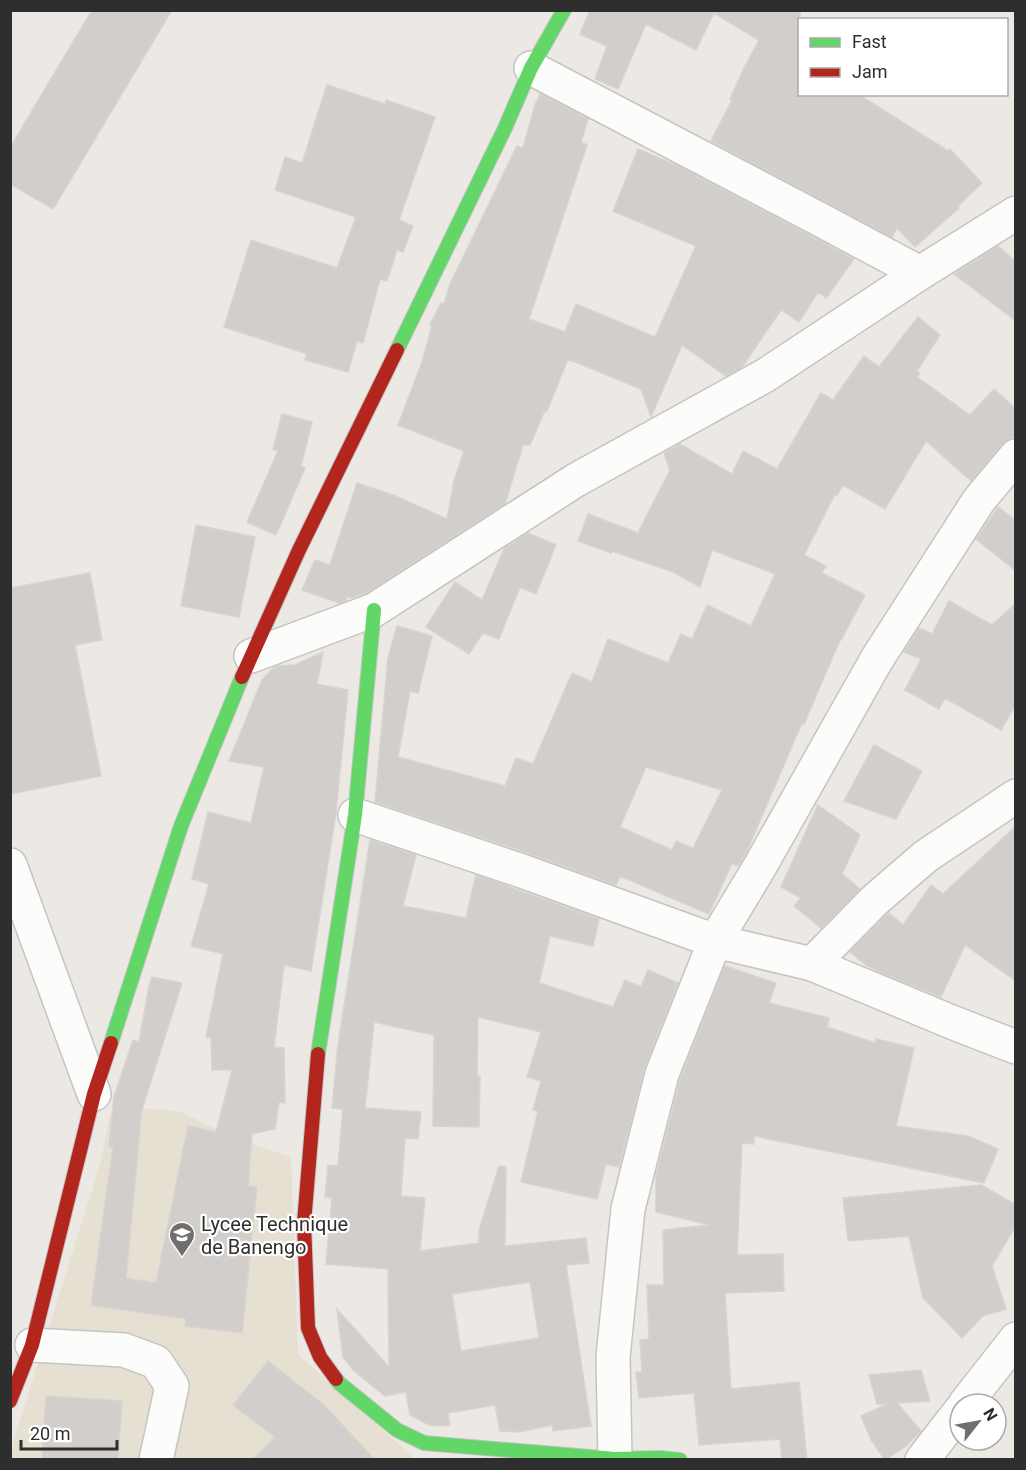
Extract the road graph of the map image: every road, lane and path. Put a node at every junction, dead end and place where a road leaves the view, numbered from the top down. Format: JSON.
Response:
{"nodes":[{"id":1,"x":564,"y":10,"type":"edge"},
{"id":2,"x":531,"y":68,"type":"junction"},
{"id":3,"x":1016,"y":213,"type":"edge"},
{"id":4,"x":920,"y":273,"type":"junction"},
{"id":5,"x":1016,"y":456,"type":"edge"},
{"id":6,"x":374,"y":610,"type":"junction"},
{"id":7,"x":251,"y":656,"type":"junction"},
{"id":8,"x":1016,"y":796,"type":"edge"},
{"id":9,"x":355,"y":816,"type":"junction"},
{"id":10,"x":10,"y":866,"type":"edge"},
{"id":11,"x":715,"y":941,"type":"junction"},
{"id":12,"x":812,"y":964,"type":"junction"},
{"id":13,"x":1016,"y":1047,"type":"edge"},
{"id":14,"x":94,"y":1094,"type":"junction"},
{"id":15,"x":1016,"y":1339,"type":"edge"},
{"id":16,"x":32,"y":1345,"type":"junction"},
{"id":17,"x":974,"y":1392,"type":"edge"},
{"id":18,"x":10,"y":1401,"type":"edge"},
{"id":19,"x":948,"y":1426,"type":"edge"},
{"id":20,"x":615,"y":1459,"type":"edge"},
{"id":21,"x":156,"y":1460,"type":"edge"},
{"id":22,"x":680,"y":1460,"type":"edge"},
{"id":23,"x":922,"y":1460,"type":"edge"}],
"edges":[{"from":1,"to":2,"type":"street"},
{"from":2,"to":4,"type":"street"},
{"from":2,"to":7,"type":"street"},
{"from":3,"to":4,"type":"street"},
{"from":4,"to":6,"type":"street"},
{"from":5,"to":11,"type":"street"},
{"from":6,"to":7,"type":"street"},
{"from":6,"to":9,"type":"street"},
{"from":7,"to":14,"type":"street"},
{"from":8,"to":12,"type":"street"},
{"from":9,"to":11,"type":"street"},
{"from":9,"to":20,"type":"street"},
{"from":10,"to":14,"type":"street"},
{"from":11,"to":12,"type":"street"},
{"from":11,"to":20,"type":"street"},
{"from":12,"to":13,"type":"street"},
{"from":14,"to":16,"type":"street"},
{"from":15,"to":17,"type":"street"},
{"from":16,"to":18,"type":"street"},
{"from":16,"to":21,"type":"street"},
{"from":19,"to":23,"type":"street"},
{"from":20,"to":22,"type":"street"}]}
